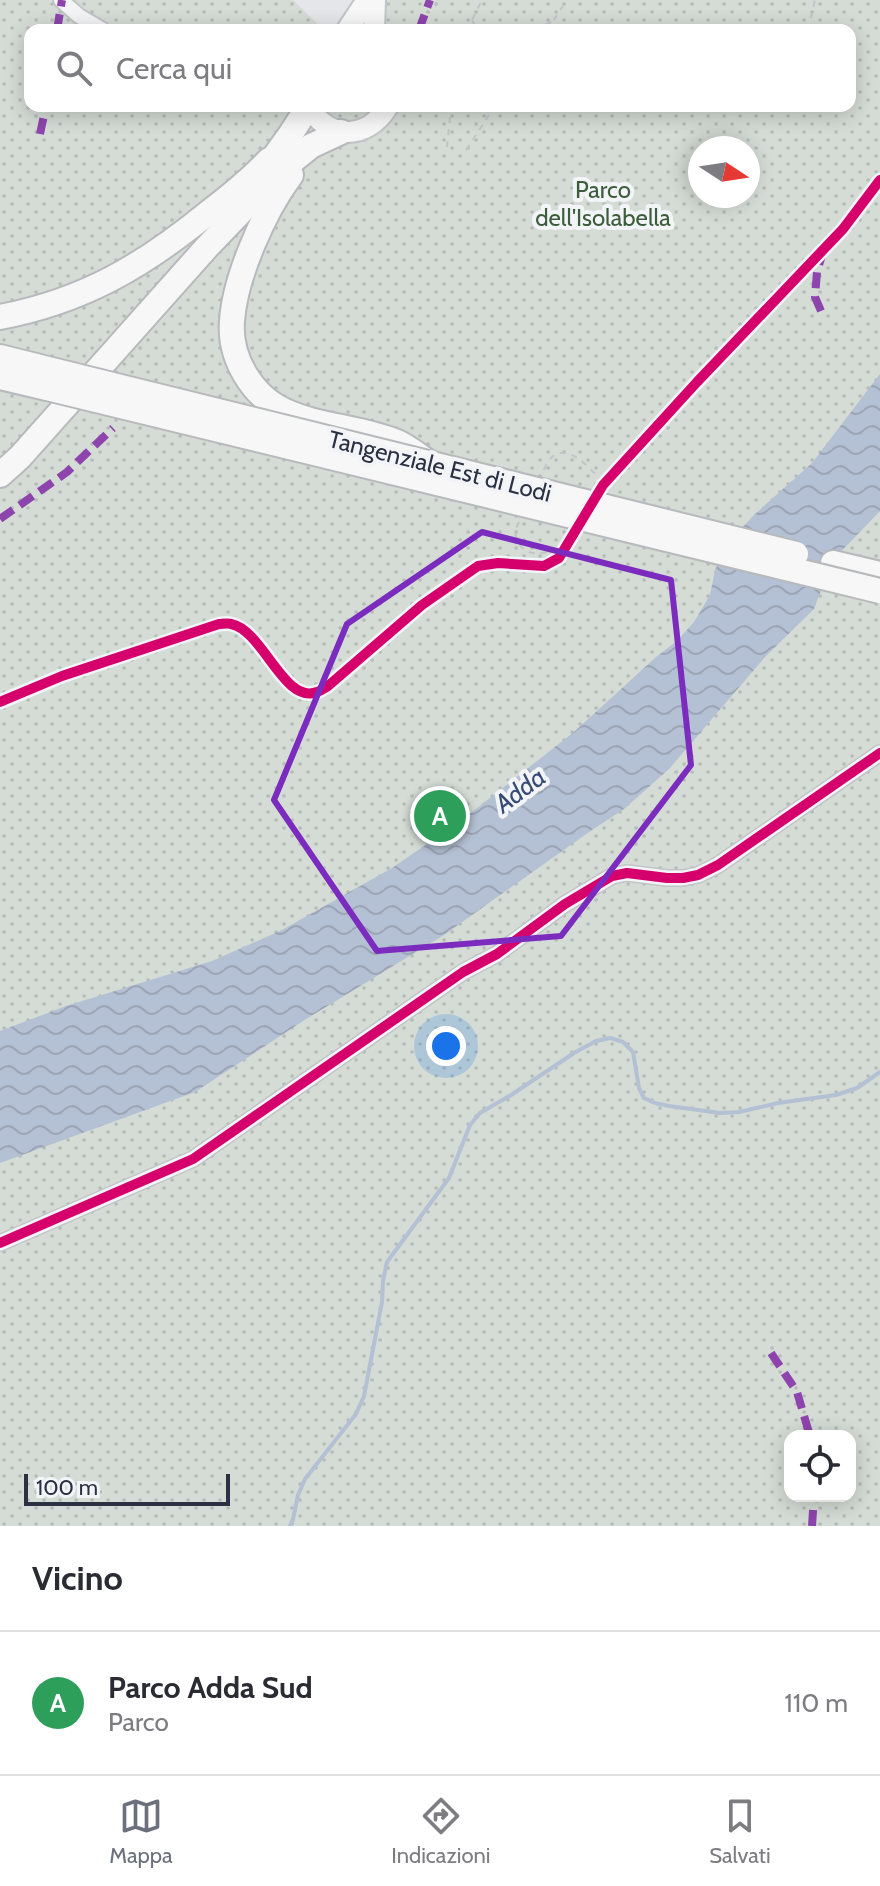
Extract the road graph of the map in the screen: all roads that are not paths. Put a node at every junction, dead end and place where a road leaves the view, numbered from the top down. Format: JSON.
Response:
{"nodes":[{"id":1,"x":61,"y":0,"type":"edge"},
{"id":2,"x":367,"y":0,"type":"edge"},
{"id":3,"x":375,"y":0,"type":"edge"},
{"id":4,"x":93,"y":24,"type":"edge"},
{"id":5,"x":351,"y":24,"type":"edge"},
{"id":6,"x":374,"y":24,"type":"edge"},
{"id":7,"x":303,"y":112,"type":"edge"},
{"id":8,"x":311,"y":112,"type":"edge"},
{"id":9,"x":384,"y":112,"type":"edge"},
{"id":10,"x":341,"y":132,"type":"junction"},
{"id":11,"x":311,"y":146,"type":"junction"},
{"id":12,"x":279,"y":150,"type":"junction"},
{"id":13,"x":207,"y":247,"type":"junction"},
{"id":14,"x":0,"y":317,"type":"edge"},
{"id":15,"x":0,"y":357,"type":"edge"},
{"id":16,"x":0,"y":377,"type":"edge"},
{"id":17,"x":50,"y":379,"type":"junction"},
{"id":18,"x":430,"y":463,"type":"junction"},
{"id":19,"x":0,"y":475,"type":"edge"},
{"id":20,"x":880,"y":574,"type":"edge"},
{"id":21,"x":880,"y":591,"type":"edge"},
{"id":22,"x":880,"y":753,"type":"edge"},
{"id":23,"x":0,"y":1243,"type":"edge"}],
"edges":[{"from":1,"to":4,"type":"street"},
{"from":2,"to":5,"type":"street"},
{"from":3,"to":6,"type":"street"},
{"from":7,"to":12,"type":"highway"},
{"from":8,"to":10,"type":"street"},
{"from":9,"to":10,"type":"street"},
{"from":10,"to":11,"type":"highway"},
{"from":11,"to":13,"type":"highway"},
{"from":11,"to":18,"type":"highway"},
{"from":12,"to":13,"type":"highway"},
{"from":12,"to":14,"type":"highway"},
{"from":13,"to":19,"type":"highway"},
{"from":15,"to":17,"type":"highway","name":"Tangenziale Est di Lodi"},
{"from":16,"to":17,"type":"highway","name":"Tangenziale Est di Lodi"},
{"from":17,"to":18,"type":"highway","name":"Tangenziale Est di Lodi","bridge":true},
{"from":17,"to":21,"type":"highway","name":"Tangenziale Est di Lodi","bridge":true},
{"from":18,"to":20,"type":"highway","name":"Tangenziale Est di Lodi","bridge":true},
{"from":22,"to":23,"type":"street"}]}
